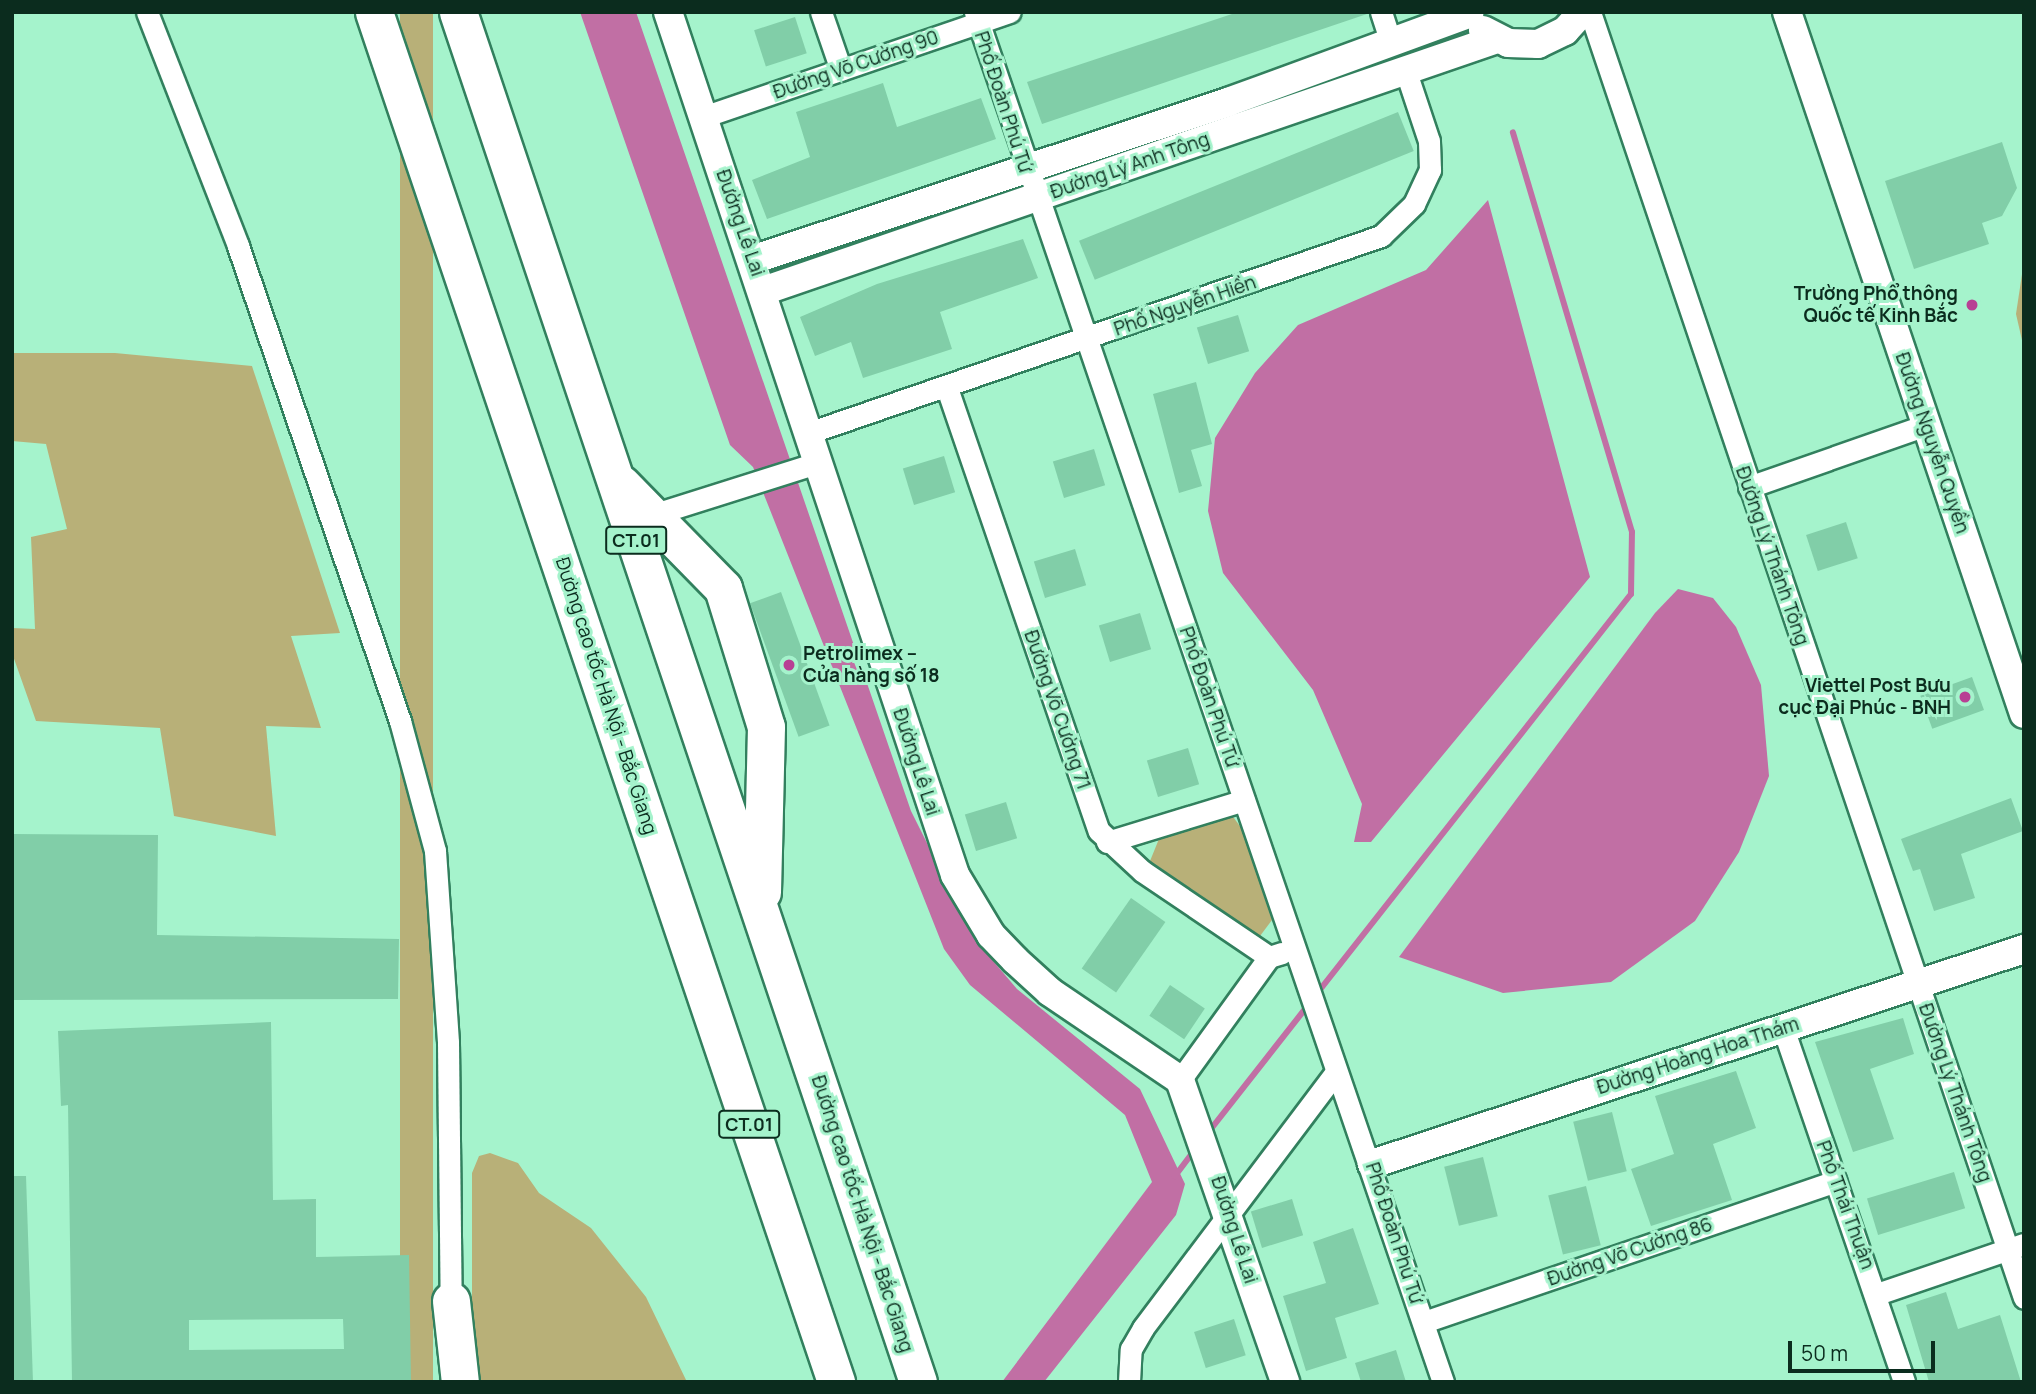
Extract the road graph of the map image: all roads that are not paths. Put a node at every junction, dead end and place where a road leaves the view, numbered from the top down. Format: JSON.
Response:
{"nodes":[{"id":1,"x":147,"y":12,"type":"edge"},
{"id":2,"x":374,"y":12,"type":"edge"},
{"id":3,"x":458,"y":12,"type":"edge"},
{"id":4,"x":668,"y":12,"type":"edge"},
{"id":5,"x":821,"y":12,"type":"edge"},
{"id":6,"x":1009,"y":12,"type":"edge"},
{"id":7,"x":1381,"y":12,"type":"edge"},
{"id":8,"x":1582,"y":12,"type":"edge"},
{"id":9,"x":1590,"y":12,"type":"edge"},
{"id":10,"x":1787,"y":12,"type":"edge"},
{"id":11,"x":1468,"y":13,"type":"edge"},
{"id":12,"x":977,"y":18,"type":"edge"},
{"id":13,"x":1497,"y":39,"type":"junction"},
{"id":14,"x":1391,"y":42,"type":"junction"},
{"id":15,"x":841,"y":70,"type":"junction"},
{"id":16,"x":1406,"y":72,"type":"junction"},
{"id":17,"x":1227,"y":102,"type":"junction"},
{"id":18,"x":704,"y":117,"type":"junction"},
{"id":19,"x":1237,"y":130,"type":"junction"},
{"id":20,"x":1025,"y":171,"type":"junction"},
{"id":21,"x":1035,"y":199,"type":"junction"},
{"id":22,"x":752,"y":260,"type":"junction"},
{"id":23,"x":762,"y":291,"type":"junction"},
{"id":24,"x":1088,"y":340,"type":"junction"},
{"id":25,"x":947,"y":388,"type":"junction"},
{"id":26,"x":1926,"y":425,"type":"junction"},
{"id":27,"x":811,"y":432,"type":"junction"},
{"id":28,"x":820,"y":462,"type":"junction"},
{"id":29,"x":615,"y":478,"type":"junction"},
{"id":30,"x":1749,"y":487,"type":"junction"},
{"id":31,"x":652,"y":515,"type":"junction"},
{"id":32,"x":2024,"y":714,"type":"edge"},
{"id":33,"x":1244,"y":800,"type":"junction"},
{"id":34,"x":1107,"y":842,"type":"junction"},
{"id":35,"x":663,"y":866,"type":"junction"},
{"id":36,"x":761,"y":914,"type":"junction"},
{"id":37,"x":2024,"y":949,"type":"edge"},
{"id":38,"x":1269,"y":957,"type":"junction"},
{"id":39,"x":1294,"y":959,"type":"junction"},
{"id":40,"x":1918,"y":983,"type":"junction"},
{"id":41,"x":1783,"y":1028,"type":"junction"},
{"id":42,"x":814,"y":1068,"type":"junction"},
{"id":43,"x":1335,"y":1073,"type":"junction"},
{"id":44,"x":1185,"y":1091,"type":"junction"},
{"id":45,"x":1372,"y":1164,"type":"junction"},
{"id":46,"x":1835,"y":1181,"type":"junction"},
{"id":47,"x":1227,"y":1211,"type":"junction"},
{"id":48,"x":2016,"y":1247,"type":"edge"},
{"id":49,"x":1877,"y":1294,"type":"junction"},
{"id":50,"x":2024,"y":1298,"type":"edge"},
{"id":51,"x":451,"y":1301,"type":"junction"},
{"id":52,"x":1424,"y":1322,"type":"junction"},
{"id":53,"x":447,"y":1382,"type":"edge"},
{"id":54,"x":460,"y":1382,"type":"edge"},
{"id":55,"x":813,"y":1382,"type":"edge"},
{"id":56,"x":835,"y":1382,"type":"edge"},
{"id":57,"x":918,"y":1382,"type":"edge"},
{"id":58,"x":936,"y":1382,"type":"edge"},
{"id":59,"x":1129,"y":1382,"type":"edge"},
{"id":60,"x":1284,"y":1382,"type":"edge"},
{"id":61,"x":1443,"y":1382,"type":"edge"},
{"id":62,"x":1905,"y":1382,"type":"edge"}],
"edges":[{"from":1,"to":51,"type":"street"},
{"from":2,"to":35,"type":"highway","name":"Đường cao tốc Hà Nội - Bắc Giang","number":"CT.01"},
{"from":3,"to":29,"type":"highway","name":"Đường cao tốc Hà Nội - Bắc Giang","number":"CT.01"},
{"from":4,"to":18,"type":"street","name":"Đường Lê Lai"},
{"from":5,"to":15,"type":"street"},
{"from":6,"to":12,"type":"street","name":"Đường Võ Cường 90"},
{"from":7,"to":14,"type":"street"},
{"from":8,"to":13,"type":"street"},
{"from":9,"to":30,"type":"street","name":"Đường Lý Thánh Tông"},
{"from":10,"to":26,"type":"street","name":"Đường Nguyễn Quyền"},
{"from":11,"to":13,"type":"street"},
{"from":11,"to":14,"type":"street","name":"Đường Lý Anh Tông"},
{"from":12,"to":15,"type":"street","name":"Đường Võ Cường 90"},
{"from":12,"to":20,"type":"street","name":"Phố Đoàn Phú Tứ"},
{"from":13,"to":16,"type":"street","name":"Đường Lý Anh Tông"},
{"from":14,"to":17,"type":"street","name":"Đường Lý Anh Tông"},
{"from":15,"to":18,"type":"street","name":"Đường Võ Cường 90"},
{"from":16,"to":19,"type":"street","name":"Đường Lý Anh Tông"},
{"from":16,"to":24,"type":"street","name":"Phố Nguyễn Hiền"},
{"from":17,"to":19,"type":"street"},
{"from":17,"to":20,"type":"street","name":"Đường Lý Anh Tông"},
{"from":18,"to":22,"type":"street","name":"Đường Lê Lai"},
{"from":19,"to":21,"type":"street","name":"Đường Lý Anh Tông"},
{"from":20,"to":21,"type":"street","name":"Phố Đoàn Phú Tứ"},
{"from":20,"to":22,"type":"street","name":"Đường Lý Anh Tông"},
{"from":21,"to":23,"type":"street","name":"Đường Lý Anh Tông"},
{"from":21,"to":24,"type":"street","name":"Phố Đoàn Phú Tứ"},
{"from":22,"to":23,"type":"street","name":"Đường Lê Lai"},
{"from":23,"to":27,"type":"street","name":"Đường Lê Lai"},
{"from":24,"to":25,"type":"street","name":"Phố Nguyễn Hiền"},
{"from":24,"to":33,"type":"street","name":"Phố Đoàn Phú Tứ"},
{"from":25,"to":27,"type":"street","name":"Phố Nguyễn Hiền"},
{"from":25,"to":34,"type":"street","name":"Đường Võ Cường 71"},
{"from":26,"to":30,"type":"street"},
{"from":26,"to":32,"type":"street","name":"Đường Nguyễn Quyền"},
{"from":27,"to":28,"type":"street","name":"Đường Lê Lai"},
{"from":28,"to":31,"type":"street"},
{"from":28,"to":44,"type":"street","name":"Đường Lê Lai"},
{"from":29,"to":31,"type":"highway"},
{"from":29,"to":36,"type":"highway","name":"Đường cao tốc Hà Nội - Bắc Giang","number":"CT.01"},
{"from":30,"to":40,"type":"street","name":"Đường Lý Thánh Tông"},
{"from":31,"to":36,"type":"highway"},
{"from":33,"to":34,"type":"street"},
{"from":33,"to":39,"type":"street","name":"Phố Đoàn Phú Tứ"},
{"from":34,"to":38,"type":"street","name":"Đường Võ Cường 71"},
{"from":35,"to":55,"type":"highway"},
{"from":35,"to":56,"type":"highway","name":"Đường cao tốc Hà Nội - Bắc Giang","number":"CT.01"},
{"from":36,"to":42,"type":"highway","name":"Đường cao tốc Hà Nội - Bắc Giang","number":"CT.01"},
{"from":37,"to":40,"type":"street","name":"Đường Hoàng Hoa Thám"},
{"from":38,"to":39,"type":"street"},
{"from":38,"to":44,"type":"street"},
{"from":39,"to":43,"type":"street","name":"Phố Đoàn Phú Tứ"},
{"from":40,"to":41,"type":"street","name":"Đường Hoàng Hoa Thám"},
{"from":40,"to":48,"type":"street","name":"Đường Lý Thánh Tông"},
{"from":41,"to":45,"type":"street","name":"Đường Hoàng Hoa Thám"},
{"from":41,"to":46,"type":"street","name":"Phố Thái Thuận"},
{"from":42,"to":57,"type":"highway","name":"Đường cao tốc Hà Nội - Bắc Giang","number":"CT.01"},
{"from":42,"to":58,"type":"highway"},
{"from":43,"to":45,"type":"street","name":"Phố Đoàn Phú Tứ"},
{"from":43,"to":47,"type":"street"},
{"from":44,"to":47,"type":"street","name":"Đường Lê Lai"},
{"from":45,"to":52,"type":"street","name":"Phố Đoàn Phú Tứ"},
{"from":46,"to":49,"type":"street","name":"Phố Thái Thuận"},
{"from":46,"to":52,"type":"street","name":"Đường Võ Cường 86"},
{"from":47,"to":59,"type":"street"},
{"from":47,"to":60,"type":"street","name":"Đường Lê Lai"},
{"from":48,"to":49,"type":"street"},
{"from":48,"to":50,"type":"street","name":"Đường Lý Thánh Tông"},
{"from":49,"to":62,"type":"street","name":"Phố Thái Thuận"},
{"from":51,"to":53,"type":"street"},
{"from":51,"to":54,"type":"highway"},
{"from":52,"to":61,"type":"street","name":"Phố Đoàn Phú Tứ"}]}
